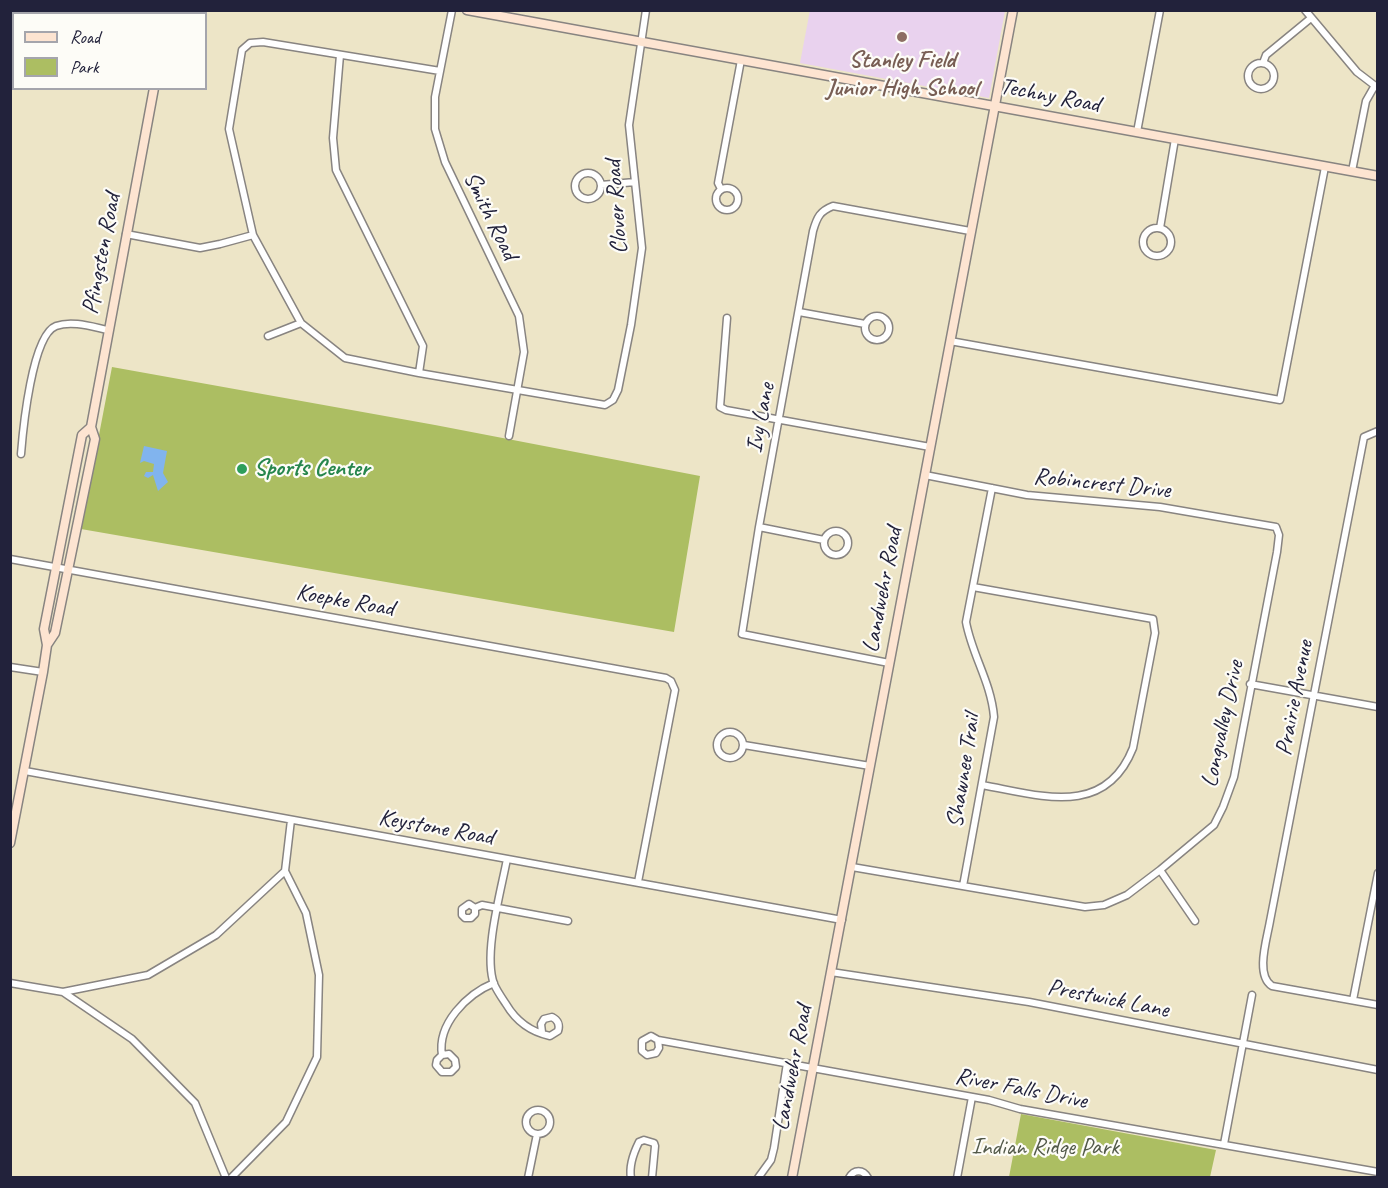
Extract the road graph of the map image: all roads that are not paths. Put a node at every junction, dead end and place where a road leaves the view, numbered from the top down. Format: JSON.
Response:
{"nodes":[{"id":1,"x":452,"y":10,"type":"edge"},
{"id":2,"x":467,"y":10,"type":"edge"},
{"id":3,"x":646,"y":10,"type":"edge"},
{"id":4,"x":1013,"y":10,"type":"edge"},
{"id":5,"x":1160,"y":10,"type":"edge"},
{"id":6,"x":1305,"y":10,"type":"edge"},
{"id":7,"x":1311,"y":18,"type":"junction"},
{"id":8,"x":642,"y":42,"type":"junction"},
{"id":9,"x":340,"y":56,"type":"junction"},
{"id":10,"x":741,"y":60,"type":"junction"},
{"id":11,"x":1263,"y":63,"type":"junction"},
{"id":12,"x":440,"y":71,"type":"junction"},
{"id":13,"x":1376,"y":87,"type":"edge"},
{"id":14,"x":154,"y":90,"type":"edge"},
{"id":15,"x":994,"y":106,"type":"junction"},
{"id":16,"x":1137,"y":132,"type":"junction"},
{"id":17,"x":1174,"y":139,"type":"junction"},
{"id":18,"x":1325,"y":166,"type":"junction"},
{"id":19,"x":1352,"y":171,"type":"junction"},
{"id":20,"x":1377,"y":176,"type":"edge"},
{"id":21,"x":635,"y":182,"type":"junction"},
{"id":22,"x":601,"y":185,"type":"junction"},
{"id":23,"x":721,"y":189,"type":"dead end"},
{"id":24,"x":1160,"y":228,"type":"junction"},
{"id":25,"x":970,"y":231,"type":"junction"},
{"id":26,"x":126,"y":234,"type":"junction"},
{"id":27,"x":252,"y":235,"type":"junction"},
{"id":28,"x":799,"y":312,"type":"junction"},
{"id":29,"x":728,"y":318,"type":"dead end"},
{"id":30,"x":301,"y":323,"type":"junction"},
{"id":31,"x":865,"y":324,"type":"junction"},
{"id":32,"x":108,"y":330,"type":"junction"},
{"id":33,"x":268,"y":336,"type":"dead end"},
{"id":34,"x":950,"y":341,"type":"junction"},
{"id":35,"x":419,"y":373,"type":"junction"},
{"id":36,"x":518,"y":390,"type":"junction"},
{"id":37,"x":779,"y":420,"type":"junction"},
{"id":38,"x":91,"y":427,"type":"junction"},
{"id":39,"x":1377,"y":431,"type":"edge"},
{"id":40,"x":509,"y":436,"type":"dead end"},
{"id":41,"x":930,"y":447,"type":"junction"},
{"id":42,"x":21,"y":454,"type":"dead end"},
{"id":43,"x":924,"y":475,"type":"junction"},
{"id":44,"x":992,"y":488,"type":"junction"},
{"id":45,"x":67,"y":509,"type":"junction"},
{"id":46,"x":80,"y":511,"type":"junction"},
{"id":47,"x":759,"y":527,"type":"junction"},
{"id":48,"x":1276,"y":527,"type":"joint"},
{"id":49,"x":824,"y":540,"type":"junction"},
{"id":50,"x":10,"y":560,"type":"edge"},
{"id":51,"x":56,"y":568,"type":"junction"},
{"id":52,"x":69,"y":570,"type":"junction"},
{"id":53,"x":973,"y":587,"type":"junction"},
{"id":54,"x":47,"y":645,"type":"junction"},
{"id":55,"x":889,"y":663,"type":"junction"},
{"id":56,"x":10,"y":667,"type":"edge"},
{"id":57,"x":43,"y":672,"type":"junction"},
{"id":58,"x":1251,"y":684,"type":"junction"},
{"id":59,"x":1314,"y":696,"type":"junction"},
{"id":60,"x":1377,"y":707,"type":"edge"},
{"id":61,"x":744,"y":745,"type":"junction"},
{"id":62,"x":870,"y":766,"type":"junction"},
{"id":63,"x":25,"y":771,"type":"junction"},
{"id":64,"x":982,"y":785,"type":"junction"},
{"id":65,"x":291,"y":820,"type":"junction"},
{"id":66,"x":10,"y":843,"type":"edge"},
{"id":67,"x":507,"y":859,"type":"junction"},
{"id":68,"x":852,"y":867,"type":"junction"},
{"id":69,"x":1160,"y":870,"type":"junction"},
{"id":70,"x":285,"y":871,"type":"junction"},
{"id":71,"x":1377,"y":873,"type":"edge"},
{"id":72,"x":638,"y":882,"type":"junction"},
{"id":73,"x":963,"y":886,"type":"junction"},
{"id":74,"x":475,"y":908,"type":"dead end"},
{"id":75,"x":498,"y":908,"type":"junction"},
{"id":76,"x":842,"y":920,"type":"junction"},
{"id":77,"x":568,"y":921,"type":"dead end"},
{"id":78,"x":1195,"y":921,"type":"dead end"},
{"id":79,"x":831,"y":972,"type":"junction"},
{"id":80,"x":10,"y":983,"type":"edge"},
{"id":81,"x":494,"y":983,"type":"junction"},
{"id":82,"x":63,"y":992,"type":"junction"},
{"id":83,"x":1252,"y":995,"type":"dead end"},
{"id":84,"x":1353,"y":1000,"type":"junction"},
{"id":85,"x":1377,"y":1005,"type":"edge"},
{"id":86,"x":542,"y":1032,"type":"dead end"},
{"id":87,"x":658,"y":1040,"type":"dead end"},
{"id":88,"x":1243,"y":1043,"type":"junction"},
{"id":89,"x":442,"y":1055,"type":"dead end"},
{"id":90,"x":787,"y":1063,"type":"junction"},
{"id":91,"x":813,"y":1068,"type":"junction"},
{"id":92,"x":1377,"y":1070,"type":"edge"},
{"id":93,"x":972,"y":1097,"type":"junction"},
{"id":94,"x":537,"y":1134,"type":"junction"},
{"id":95,"x":1224,"y":1144,"type":"junction"},
{"id":96,"x":1377,"y":1172,"type":"edge"},
{"id":97,"x":226,"y":1178,"type":"edge"},
{"id":98,"x":231,"y":1178,"type":"edge"},
{"id":99,"x":528,"y":1178,"type":"edge"},
{"id":100,"x":631,"y":1178,"type":"edge"},
{"id":101,"x":652,"y":1178,"type":"edge"},
{"id":102,"x":758,"y":1178,"type":"edge"},
{"id":103,"x":792,"y":1178,"type":"edge"},
{"id":104,"x":849,"y":1178,"type":"edge"},
{"id":105,"x":868,"y":1178,"type":"edge"},
{"id":106,"x":957,"y":1178,"type":"edge"}],
"edges":[{"from":1,"to":12,"type":"street","name":"Smith Road"},
{"from":2,"to":8,"type":"main road","name":"Techny Road"},
{"from":3,"to":8,"type":"street","name":"Clover Road"},
{"from":4,"to":15,"type":"main road","name":"Landwehr Road"},
{"from":5,"to":16,"type":"street"},
{"from":6,"to":7,"type":"street"},
{"from":7,"to":11,"type":"street"},
{"from":7,"to":13,"type":"street"},
{"from":8,"to":10,"type":"main road","name":"Techny Road"},
{"from":8,"to":21,"type":"street","name":"Clover Road"},
{"from":9,"to":12,"type":"street"},
{"from":9,"to":27,"type":"street"},
{"from":9,"to":35,"type":"street"},
{"from":10,"to":15,"type":"main road","name":"Techny Road"},
{"from":10,"to":23,"type":"street"},
{"from":11,"to":11,"type":"street"},
{"from":12,"to":36,"type":"street","name":"Smith Road"},
{"from":13,"to":19,"type":"street"},
{"from":14,"to":26,"type":"main road","name":"Pfingsten Road"},
{"from":15,"to":16,"type":"main road","name":"Techny Road"},
{"from":15,"to":25,"type":"main road","name":"Landwehr Road"},
{"from":16,"to":17,"type":"main road","name":"Techny Road"},
{"from":17,"to":18,"type":"main road","name":"Techny Road"},
{"from":17,"to":24,"type":"street"},
{"from":18,"to":19,"type":"main road","name":"Techny Road"},
{"from":18,"to":34,"type":"street"},
{"from":19,"to":20,"type":"main road","name":"Techny Road"},
{"from":21,"to":22,"type":"street"},
{"from":21,"to":36,"type":"street","name":"Clover Road"},
{"from":22,"to":22,"type":"street"},
{"from":24,"to":24,"type":"street"},
{"from":25,"to":28,"type":"street","name":"Ivy Lane"},
{"from":25,"to":34,"type":"main road","name":"Landwehr Road"},
{"from":26,"to":27,"type":"street"},
{"from":26,"to":32,"type":"main road","name":"Pfingsten Road"},
{"from":27,"to":30,"type":"street"},
{"from":28,"to":31,"type":"street"},
{"from":28,"to":37,"type":"street","name":"Ivy Lane"},
{"from":29,"to":37,"type":"street"},
{"from":30,"to":33,"type":"street"},
{"from":30,"to":35,"type":"street"},
{"from":31,"to":31,"type":"street"},
{"from":32,"to":38,"type":"main road","name":"Pfingsten Road"},
{"from":32,"to":42,"type":"street"},
{"from":34,"to":41,"type":"main road","name":"Landwehr Road"},
{"from":35,"to":36,"type":"street"},
{"from":36,"to":40,"type":"street","name":"Smith Road"},
{"from":37,"to":41,"type":"street"},
{"from":37,"to":47,"type":"street","name":"Ivy Lane"},
{"from":38,"to":45,"type":"main road","name":"Pfingsten Road"},
{"from":38,"to":46,"type":"main road","name":"Pfingsten Road"},
{"from":39,"to":59,"type":"street","name":"Prairie Avenue"},
{"from":41,"to":43,"type":"main road","name":"Landwehr Road"},
{"from":43,"to":44,"type":"street","name":"Robincrest Drive"},
{"from":43,"to":55,"type":"main road","name":"Landwehr Road"},
{"from":44,"to":48,"type":"street","name":"Robincrest Drive"},
{"from":44,"to":53,"type":"street","name":"Shawnee Trail"},
{"from":45,"to":46,"type":"main road"},
{"from":45,"to":51,"type":"main road","name":"Pfingsten Road"},
{"from":46,"to":52,"type":"main road","name":"Pfingsten Road"},
{"from":47,"to":49,"type":"street"},
{"from":47,"to":55,"type":"street","name":"Ivy Lane"},
{"from":48,"to":58,"type":"street","name":"Longvalley Drive"},
{"from":49,"to":49,"type":"street"},
{"from":50,"to":51,"type":"street","name":"Koepke Road"},
{"from":51,"to":52,"type":"street","name":"Koepke Road"},
{"from":51,"to":54,"type":"main road","name":"Pfingsten Road"},
{"from":52,"to":54,"type":"main road","name":"Pfingsten Road"},
{"from":52,"to":72,"type":"street","name":"Koepke Road"},
{"from":53,"to":64,"type":"street","name":"Shawnee Trail"},
{"from":53,"to":64,"type":"street"},
{"from":54,"to":57,"type":"main road","name":"Pfingsten Road"},
{"from":55,"to":62,"type":"main road","name":"Landwehr Road"},
{"from":56,"to":57,"type":"street"},
{"from":57,"to":63,"type":"main road","name":"Pfingsten Road"},
{"from":58,"to":59,"type":"street"},
{"from":58,"to":69,"type":"street","name":"Longvalley Drive"},
{"from":59,"to":60,"type":"street"},
{"from":59,"to":84,"type":"street","name":"Prairie Avenue"},
{"from":61,"to":61,"type":"street"},
{"from":61,"to":62,"type":"street"},
{"from":62,"to":68,"type":"main road","name":"Landwehr Road"},
{"from":63,"to":65,"type":"street","name":"Keystone Road"},
{"from":63,"to":66,"type":"main road","name":"Pfingsten Road"},
{"from":64,"to":73,"type":"street","name":"Shawnee Trail"},
{"from":65,"to":67,"type":"street","name":"Keystone Road"},
{"from":65,"to":70,"type":"street"},
{"from":67,"to":72,"type":"street","name":"Keystone Road"},
{"from":67,"to":75,"type":"street"},
{"from":68,"to":73,"type":"street","name":"Longvalley Drive"},
{"from":68,"to":76,"type":"main road","name":"Landwehr Road"},
{"from":69,"to":73,"type":"street","name":"Longvalley Drive"},
{"from":69,"to":78,"type":"street"},
{"from":70,"to":82,"type":"street"},
{"from":70,"to":98,"type":"street"},
{"from":71,"to":84,"type":"street"},
{"from":72,"to":76,"type":"street","name":"Keystone Road"},
{"from":74,"to":75,"type":"street"},
{"from":75,"to":77,"type":"street"},
{"from":75,"to":81,"type":"street"},
{"from":76,"to":79,"type":"main road","name":"Landwehr Road"},
{"from":79,"to":88,"type":"street","name":"Prestwick Lane"},
{"from":79,"to":91,"type":"main road","name":"Landwehr Road"},
{"from":80,"to":82,"type":"street"},
{"from":81,"to":86,"type":"street"},
{"from":81,"to":89,"type":"street"},
{"from":82,"to":97,"type":"street"},
{"from":83,"to":88,"type":"street"},
{"from":84,"to":85,"type":"street"},
{"from":87,"to":90,"type":"street","name":"River Falls Drive"},
{"from":88,"to":92,"type":"street","name":"Prestwick Lane"},
{"from":88,"to":95,"type":"street"},
{"from":90,"to":91,"type":"street","name":"River Falls Drive"},
{"from":90,"to":102,"type":"street"},
{"from":91,"to":93,"type":"street","name":"River Falls Drive"},
{"from":91,"to":103,"type":"main road","name":"Landwehr Road"},
{"from":93,"to":95,"type":"street","name":"River Falls Drive"},
{"from":93,"to":106,"type":"street"},
{"from":94,"to":94,"type":"street"},
{"from":94,"to":99,"type":"street"},
{"from":95,"to":96,"type":"street","name":"River Falls Drive"},
{"from":100,"to":101,"type":"street"},
{"from":104,"to":105,"type":"street"}]}
